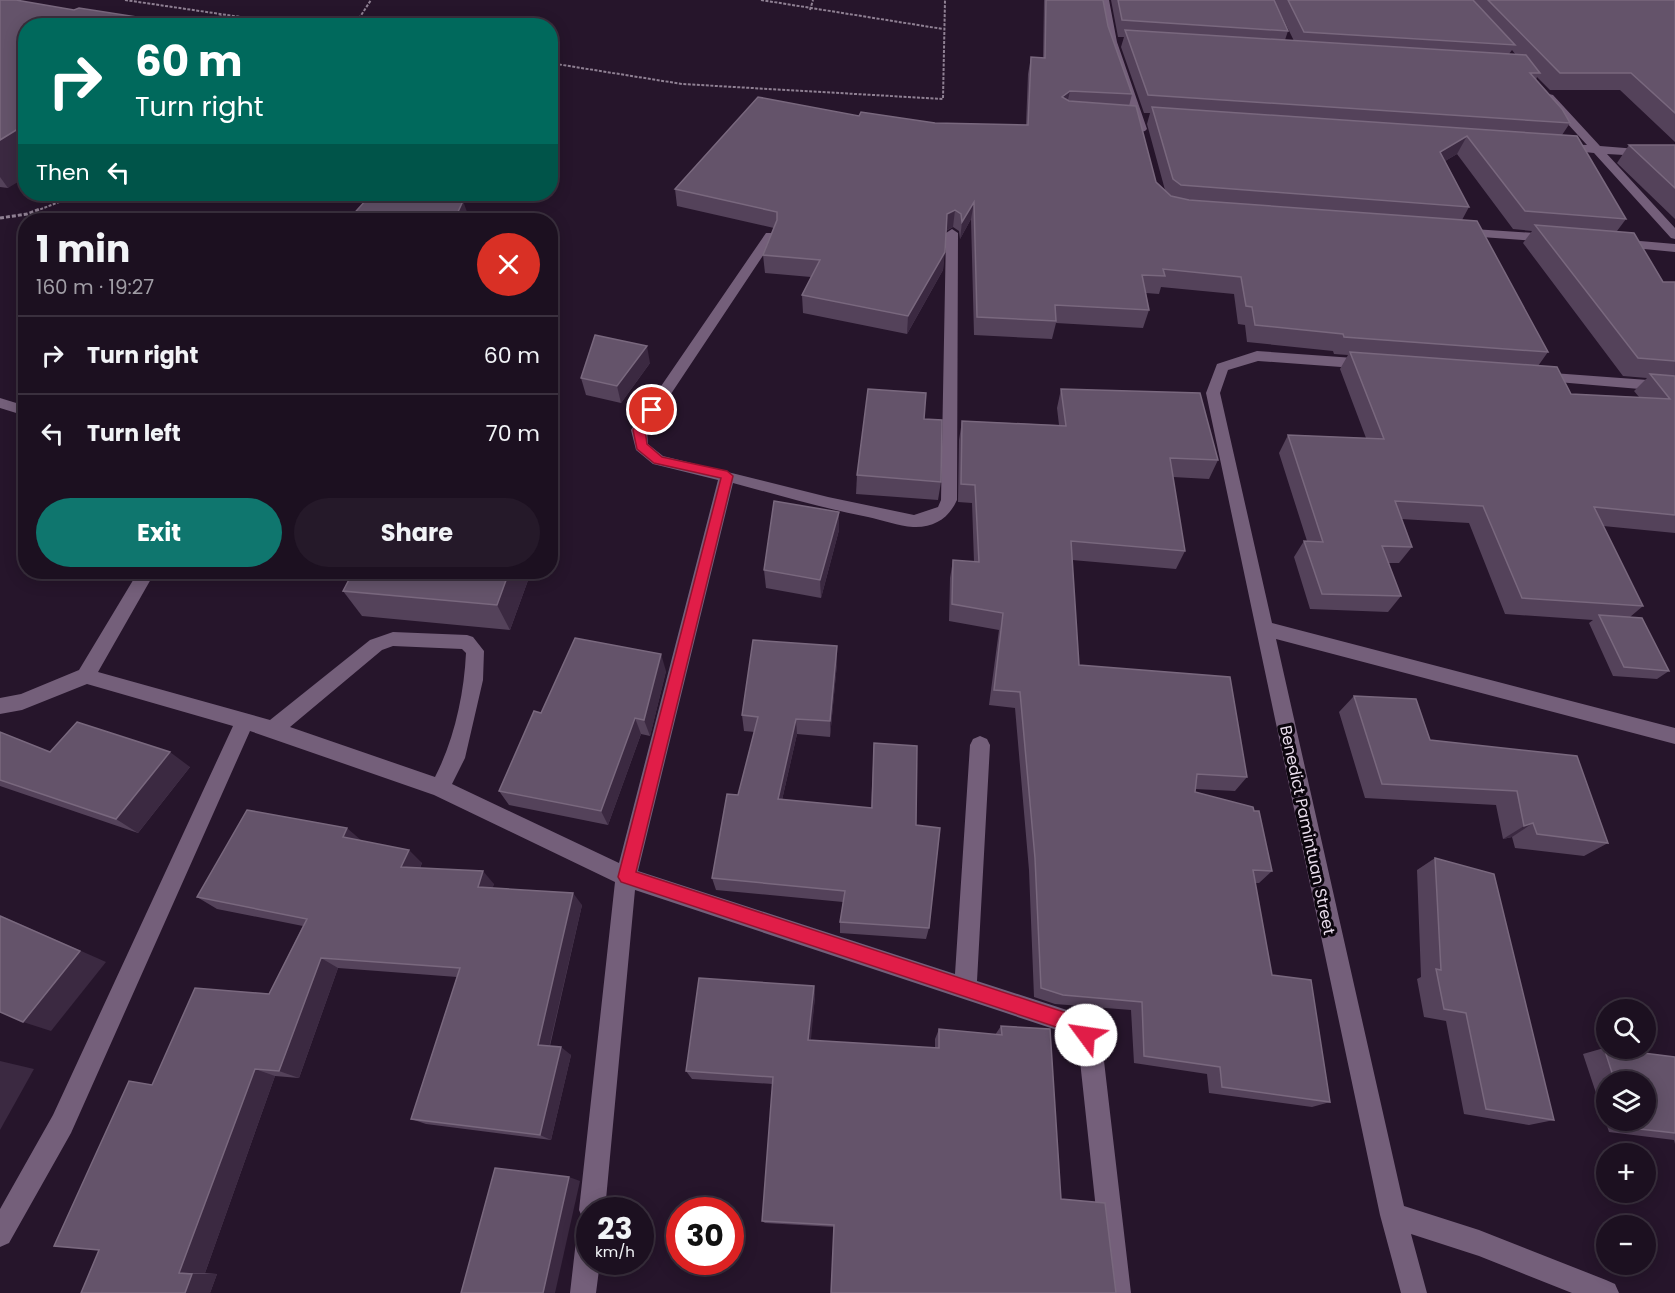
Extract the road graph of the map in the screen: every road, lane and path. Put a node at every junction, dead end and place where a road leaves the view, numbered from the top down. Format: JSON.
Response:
{"nodes":[{"id":1,"x":124,"y":0,"type":"edge"},
{"id":2,"x":371,"y":0,"type":"edge"},
{"id":3,"x":761,"y":0,"type":"edge"},
{"id":4,"x":813,"y":0,"type":"edge"},
{"id":5,"x":945,"y":0,"type":"edge"},
{"id":6,"x":1104,"y":0,"type":"edge"},
{"id":7,"x":810,"y":9,"type":"junction"},
{"id":8,"x":228,"y":15,"type":"junction"},
{"id":9,"x":210,"y":18,"type":"edge"},
{"id":10,"x":248,"y":18,"type":"edge"},
{"id":11,"x":359,"y":18,"type":"edge"},
{"id":12,"x":944,"y":29,"type":"junction"},
{"id":13,"x":558,"y":64,"type":"edge"},
{"id":14,"x":1537,"y":85,"type":"edge"},
{"id":15,"x":1143,"y":138,"type":"edge"},
{"id":16,"x":1551,"y":146,"type":"edge"},
{"id":17,"x":1598,"y":150,"type":"junction"},
{"id":18,"x":1675,"y":155,"type":"edge"},
{"id":19,"x":61,"y":201,"type":"edge"},
{"id":20,"x":30,"y":213,"type":"edge"},
{"id":21,"x":18,"y":215,"type":"edge"},
{"id":22,"x":0,"y":218,"type":"edge"},
{"id":23,"x":1441,"y":230,"type":"edge"},
{"id":24,"x":952,"y":233,"type":"edge"},
{"id":25,"x":1675,"y":235,"type":"edge"},
{"id":26,"x":770,"y":236,"type":"edge"},
{"id":27,"x":1570,"y":240,"type":"edge"},
{"id":28,"x":1605,"y":243,"type":"edge"},
{"id":29,"x":1675,"y":248,"type":"edge"},
{"id":30,"x":1389,"y":365,"type":"edge"},
{"id":31,"x":1520,"y":375,"type":"edge"},
{"id":32,"x":1675,"y":387,"type":"edge"},
{"id":33,"x":0,"y":404,"type":"edge"},
{"id":34,"x":18,"y":409,"type":"edge"},
{"id":35,"x":727,"y":476,"type":"junction"},
{"id":36,"x":142,"y":579,"type":"edge"},
{"id":37,"x":1263,"y":628,"type":"junction"},
{"id":38,"x":86,"y":676,"type":"junction"},
{"id":39,"x":0,"y":706,"type":"edge"},
{"id":40,"x":244,"y":723,"type":"junction"},
{"id":41,"x":273,"y":729,"type":"junction"},
{"id":42,"x":1675,"y":736,"type":"edge"},
{"id":43,"x":980,"y":744,"type":"dead end"},
{"id":44,"x":440,"y":788,"type":"junction"},
{"id":45,"x":626,"y":877,"type":"junction"},
{"id":46,"x":965,"y":988,"type":"junction"},
{"id":47,"x":593,"y":1197,"type":"edge"},
{"id":48,"x":1393,"y":1215,"type":"junction"},
{"id":49,"x":0,"y":1234,"type":"edge"},
{"id":50,"x":585,"y":1275,"type":"edge"},
{"id":51,"x":583,"y":1293,"type":"edge"},
{"id":52,"x":1118,"y":1293,"type":"edge"},
{"id":53,"x":1414,"y":1293,"type":"edge"},
{"id":54,"x":1606,"y":1293,"type":"edge"}],
"edges":[{"from":1,"to":8,"type":"path"},
{"from":2,"to":11,"type":"path"},
{"from":3,"to":7,"type":"path"},
{"from":4,"to":7,"type":"path"},
{"from":5,"to":12,"type":"path"},
{"from":6,"to":15,"type":"street"},
{"from":7,"to":12,"type":"path"},
{"from":8,"to":9,"type":"path"},
{"from":8,"to":10,"type":"path"},
{"from":12,"to":13,"type":"path"},
{"from":14,"to":17,"type":"street"},
{"from":16,"to":17,"type":"street"},
{"from":17,"to":18,"type":"street"},
{"from":17,"to":25,"type":"street"},
{"from":19,"to":20,"type":"path"},
{"from":21,"to":22,"type":"path"},
{"from":23,"to":27,"type":"street"},
{"from":24,"to":35,"type":"street"},
{"from":26,"to":35,"type":"street"},
{"from":28,"to":29,"type":"street"},
{"from":30,"to":37,"type":"street","name":"Benedict Pamintuan Street"},
{"from":31,"to":32,"type":"street"},
{"from":33,"to":34,"type":"street"},
{"from":35,"to":45,"type":"street"},
{"from":36,"to":38,"type":"street"},
{"from":37,"to":42,"type":"street"},
{"from":37,"to":48,"type":"street","name":"Benedict Pamintuan Street"},
{"from":38,"to":39,"type":"street"},
{"from":38,"to":40,"type":"street"},
{"from":40,"to":41,"type":"street"},
{"from":40,"to":49,"type":"street"},
{"from":41,"to":44,"type":"street"},
{"from":41,"to":44,"type":"street"},
{"from":43,"to":46,"type":"street"},
{"from":44,"to":45,"type":"street"},
{"from":45,"to":46,"type":"street"},
{"from":45,"to":47,"type":"street"},
{"from":46,"to":52,"type":"street"},
{"from":48,"to":53,"type":"street","name":"Benedict Pamintuan Street"},
{"from":48,"to":54,"type":"street"},
{"from":50,"to":51,"type":"street"}]}
